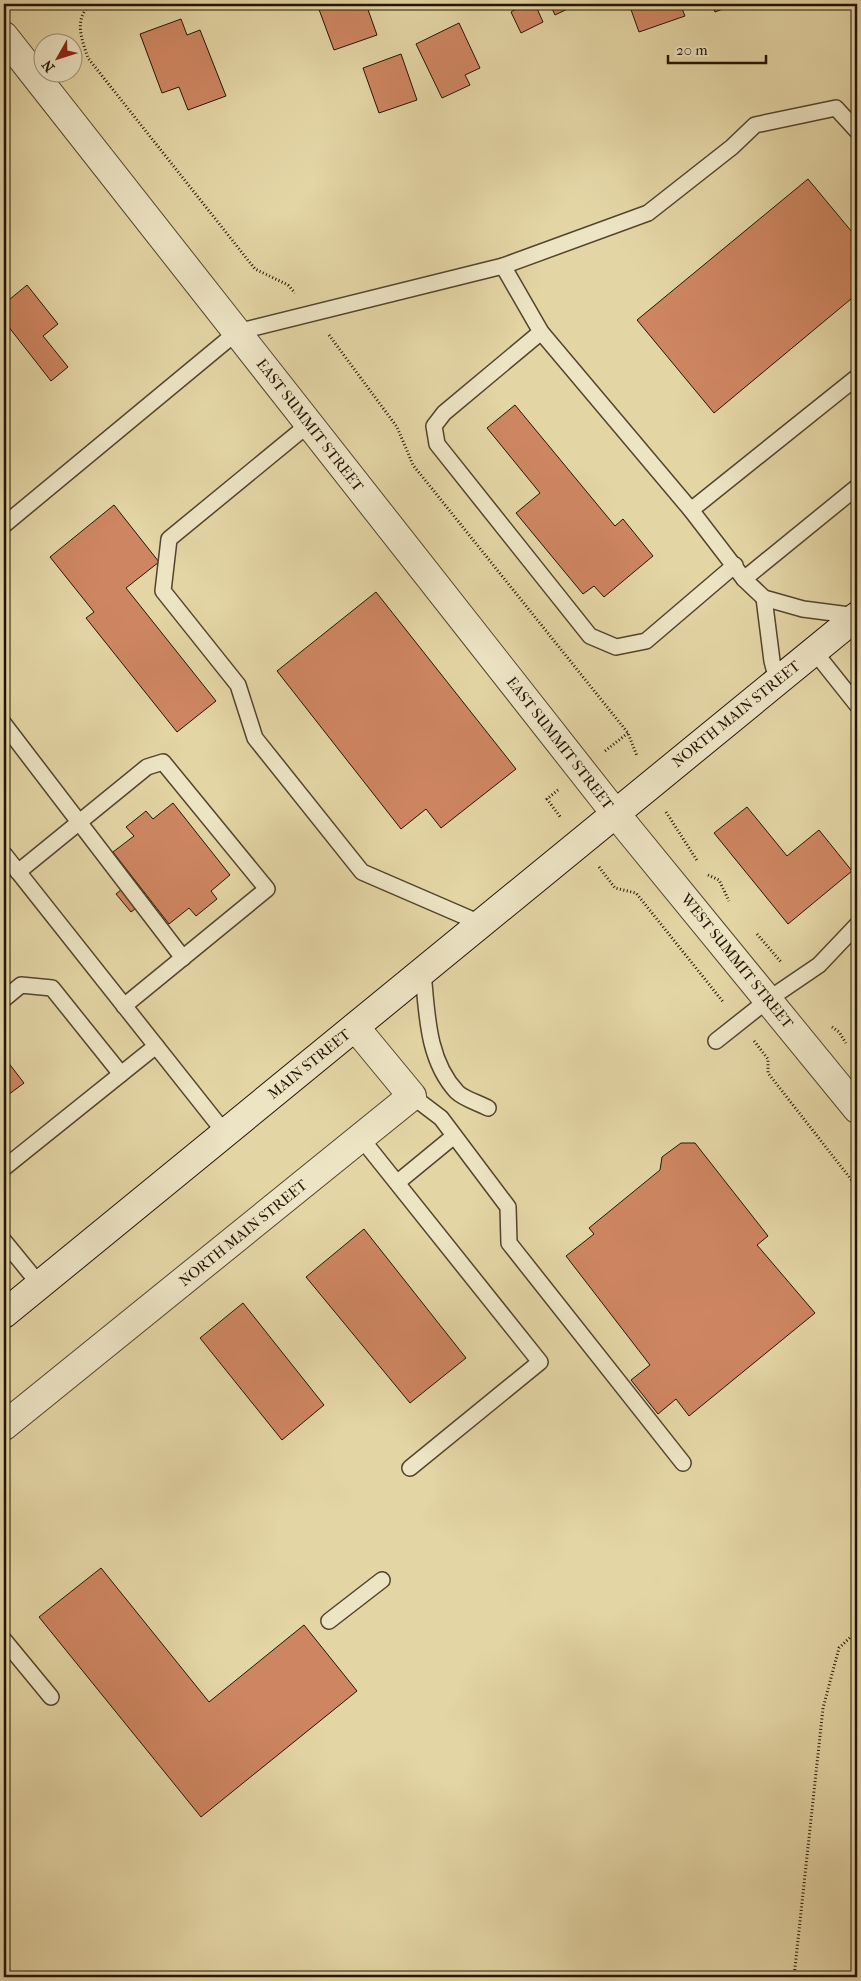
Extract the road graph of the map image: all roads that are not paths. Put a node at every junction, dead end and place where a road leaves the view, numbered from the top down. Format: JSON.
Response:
{"nodes":[{"id":1,"x":4,"y":36,"type":"edge"},
{"id":2,"x":857,"y":131,"type":"edge"},
{"id":3,"x":502,"y":266,"type":"junction"},
{"id":4,"x":237,"y":332,"type":"junction"},
{"id":5,"x":541,"y":332,"type":"junction"},
{"id":6,"x":857,"y":377,"type":"edge"},
{"id":7,"x":309,"y":424,"type":"junction"},
{"id":8,"x":857,"y":487,"type":"edge"},
{"id":9,"x":691,"y":510,"type":"junction"},
{"id":10,"x":4,"y":525,"type":"edge"},
{"id":11,"x":735,"y":565,"type":"junction"},
{"id":12,"x":744,"y":579,"type":"junction"},
{"id":13,"x":764,"y":598,"type":"junction"},
{"id":14,"x":857,"y":616,"type":"edge"},
{"id":15,"x":814,"y":651,"type":"junction"},
{"id":16,"x":777,"y":680,"type":"junction"},
{"id":17,"x":857,"y":705,"type":"edge"},
{"id":18,"x":4,"y":724,"type":"edge"},
{"id":19,"x":615,"y":813,"type":"junction"},
{"id":20,"x":79,"y":822,"type":"junction"},
{"id":21,"x":4,"y":854,"type":"edge"},
{"id":22,"x":18,"y":872,"type":"junction"},
{"id":23,"x":480,"y":924,"type":"junction"},
{"id":24,"x":857,"y":925,"type":"edge"},
{"id":25,"x":183,"y":958,"type":"junction"},
{"id":26,"x":423,"y":972,"type":"junction"},
{"id":27,"x":4,"y":999,"type":"edge"},
{"id":28,"x":769,"y":1000,"type":"junction"},
{"id":29,"x":124,"y":1006,"type":"junction"},
{"id":30,"x":355,"y":1026,"type":"junction"},
{"id":31,"x":716,"y":1041,"type":"dead end"},
{"id":32,"x":156,"y":1046,"type":"junction"},
{"id":33,"x":121,"y":1074,"type":"junction"},
{"id":34,"x":412,"y":1096,"type":"junction"},
{"id":35,"x":488,"y":1108,"type":"dead end"},
{"id":36,"x":857,"y":1109,"type":"edge"},
{"id":37,"x":225,"y":1133,"type":"junction"},
{"id":38,"x":454,"y":1136,"type":"junction"},
{"id":39,"x":361,"y":1138,"type":"junction"},
{"id":40,"x":4,"y":1168,"type":"edge"},
{"id":41,"x":398,"y":1182,"type":"junction"},
{"id":42,"x":4,"y":1241,"type":"edge"},
{"id":43,"x":40,"y":1285,"type":"junction"},
{"id":44,"x":4,"y":1314,"type":"edge"},
{"id":45,"x":4,"y":1426,"type":"edge"},
{"id":46,"x":683,"y":1463,"type":"dead end"},
{"id":47,"x":410,"y":1468,"type":"dead end"},
{"id":48,"x":382,"y":1580,"type":"dead end"},
{"id":49,"x":330,"y":1621,"type":"dead end"},
{"id":50,"x":4,"y":1640,"type":"edge"},
{"id":51,"x":51,"y":1698,"type":"dead end"}],
"edges":[{"from":1,"to":4,"type":"street","name":"EAST SUMMIT STREET"},
{"from":2,"to":3,"type":"lane"},
{"from":3,"to":4,"type":"lane"},
{"from":3,"to":5,"type":"lane"},
{"from":4,"to":7,"type":"street","name":"EAST SUMMIT STREET"},
{"from":4,"to":10,"type":"lane"},
{"from":5,"to":9,"type":"lane"},
{"from":5,"to":11,"type":"lane"},
{"from":6,"to":9,"type":"lane"},
{"from":7,"to":19,"type":"street","name":"EAST SUMMIT STREET"},
{"from":7,"to":23,"type":"lane"},
{"from":8,"to":12,"type":"lane"},
{"from":9,"to":11,"type":"lane"},
{"from":11,"to":12,"type":"lane"},
{"from":12,"to":13,"type":"lane"},
{"from":13,"to":14,"type":"lane"},
{"from":13,"to":16,"type":"lane"},
{"from":14,"to":15,"type":"street","name":"NORTH MAIN STREET"},
{"from":15,"to":16,"type":"street","name":"NORTH MAIN STREET"},
{"from":15,"to":17,"type":"lane"},
{"from":16,"to":19,"type":"street","name":"NORTH MAIN STREET"},
{"from":18,"to":20,"type":"lane"},
{"from":19,"to":23,"type":"street","name":"MAIN STREET"},
{"from":19,"to":28,"type":"street","name":"WEST SUMMIT STREET"},
{"from":20,"to":22,"type":"lane"},
{"from":20,"to":25,"type":"lane"},
{"from":20,"to":25,"type":"lane"},
{"from":21,"to":22,"type":"lane"},
{"from":22,"to":29,"type":"lane"},
{"from":23,"to":26,"type":"street","name":"MAIN STREET"},
{"from":24,"to":28,"type":"lane"},
{"from":25,"to":29,"type":"lane"},
{"from":26,"to":30,"type":"street","name":"MAIN STREET"},
{"from":26,"to":35,"type":"lane"},
{"from":27,"to":33,"type":"lane"},
{"from":28,"to":31,"type":"lane"},
{"from":28,"to":36,"type":"street","name":"WEST SUMMIT STREET"},
{"from":29,"to":32,"type":"lane"},
{"from":30,"to":34,"type":"street"},
{"from":30,"to":37,"type":"street","name":"MAIN STREET"},
{"from":32,"to":33,"type":"lane"},
{"from":32,"to":37,"type":"lane"},
{"from":33,"to":40,"type":"lane"},
{"from":34,"to":38,"type":"lane"},
{"from":34,"to":39,"type":"street","name":"NORTH MAIN STREET"},
{"from":37,"to":43,"type":"street","name":"MAIN STREET"},
{"from":38,"to":41,"type":"lane"},
{"from":38,"to":46,"type":"lane"},
{"from":39,"to":41,"type":"lane"},
{"from":39,"to":45,"type":"street","name":"NORTH MAIN STREET"},
{"from":41,"to":47,"type":"lane"},
{"from":42,"to":43,"type":"lane"},
{"from":43,"to":44,"type":"street","name":"MAIN STREET"},
{"from":48,"to":49,"type":"lane"},
{"from":50,"to":51,"type":"lane"}]}
